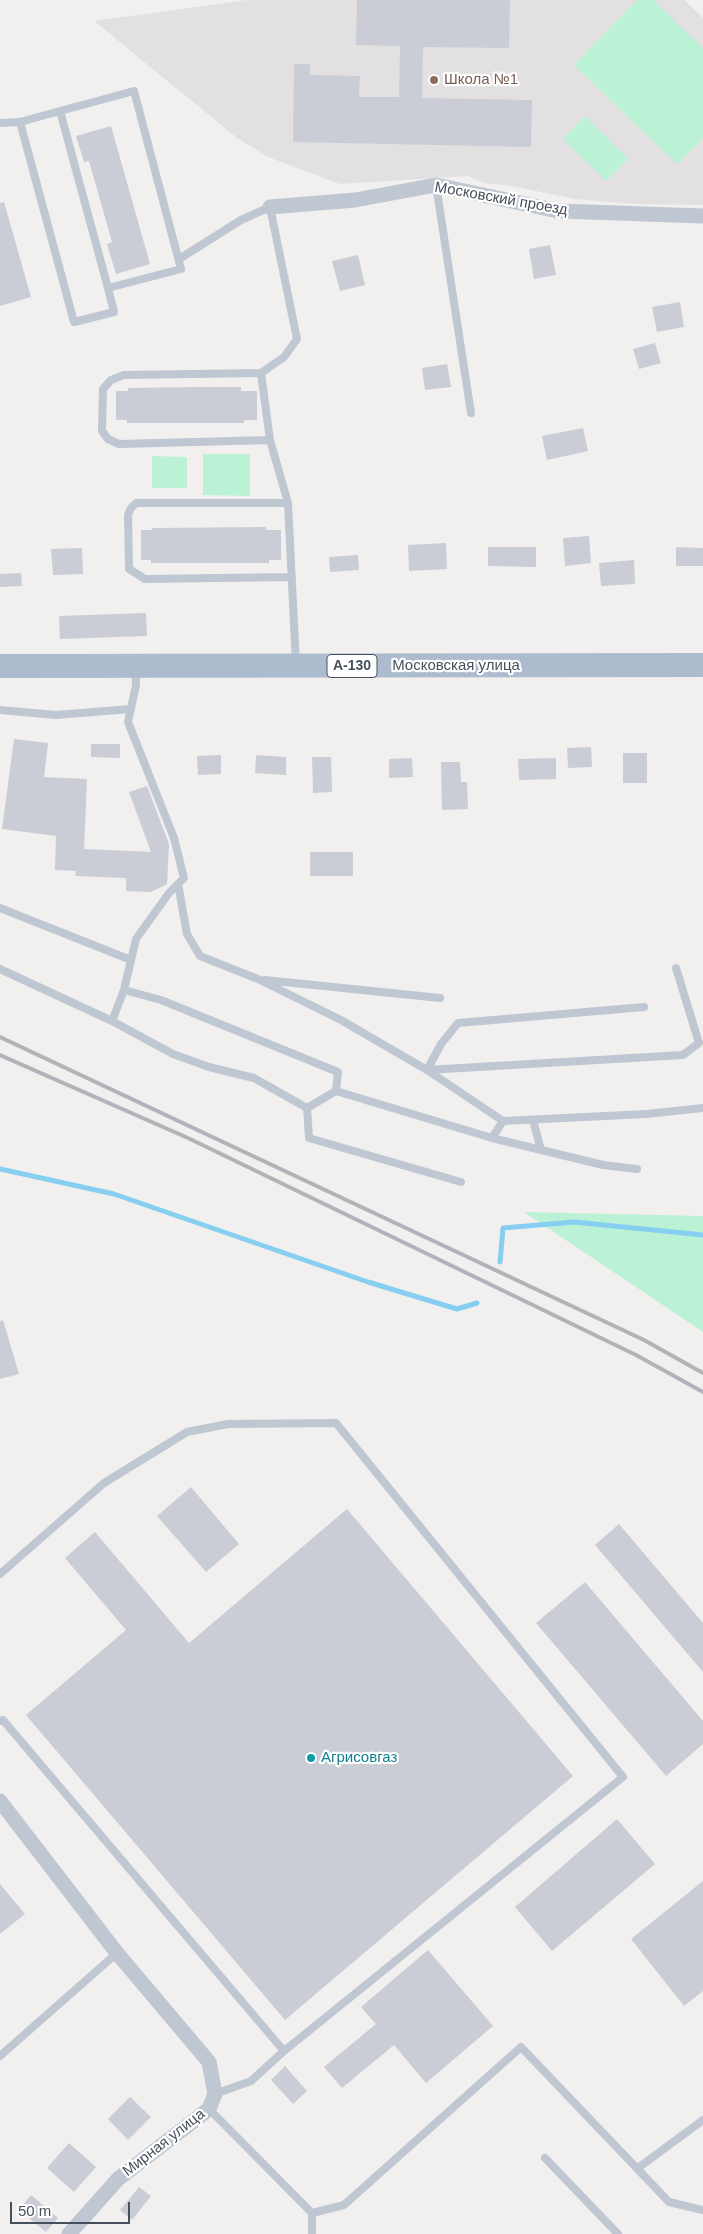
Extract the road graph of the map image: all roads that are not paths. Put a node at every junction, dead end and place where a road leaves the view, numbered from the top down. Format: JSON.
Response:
{"nodes":[{"id":1,"x":60,"y":111,"type":"junction"},
{"id":2,"x":20,"y":122,"type":"junction"},
{"id":3,"x":0,"y":123,"type":"edge"},
{"id":4,"x":436,"y":185,"type":"junction"},
{"id":5,"x":270,"y":207,"type":"junction"},
{"id":6,"x":703,"y":216,"type":"edge"},
{"id":7,"x":179,"y":259,"type":"junction"},
{"id":8,"x":108,"y":288,"type":"junction"},
{"id":9,"x":261,"y":373,"type":"junction"},
{"id":10,"x":471,"y":413,"type":"dead end"},
{"id":11,"x":270,"y":440,"type":"junction"},
{"id":12,"x":288,"y":503,"type":"junction"},
{"id":13,"x":292,"y":577,"type":"junction"},
{"id":14,"x":703,"y":665,"type":"edge"},
{"id":15,"x":0,"y":666,"type":"edge"},
{"id":16,"x":135,"y":666,"type":"junction"},
{"id":17,"x":296,"y":666,"type":"junction"},
{"id":18,"x":131,"y":709,"type":"junction"},
{"id":19,"x":0,"y":710,"type":"edge"},
{"id":20,"x":178,"y":884,"type":"junction"},
{"id":21,"x":0,"y":908,"type":"edge"},
{"id":22,"x":131,"y":960,"type":"junction"},
{"id":23,"x":676,"y":968,"type":"dead end"},
{"id":24,"x":0,"y":969,"type":"edge"},
{"id":25,"x":258,"y":979,"type":"junction"},
{"id":26,"x":124,"y":990,"type":"junction"},
{"id":27,"x":440,"y":998,"type":"dead end"},
{"id":28,"x":644,"y":1007,"type":"dead end"},
{"id":29,"x":112,"y":1021,"type":"junction"},
{"id":30,"x":428,"y":1070,"type":"junction"},
{"id":31,"x":336,"y":1091,"type":"junction"},
{"id":32,"x":307,"y":1108,"type":"junction"},
{"id":33,"x":703,"y":1108,"type":"edge"},
{"id":34,"x":533,"y":1120,"type":"junction"},
{"id":35,"x":503,"y":1121,"type":"junction"},
{"id":36,"x":492,"y":1138,"type":"junction"},
{"id":37,"x":541,"y":1150,"type":"junction"},
{"id":38,"x":637,"y":1169,"type":"dead end"},
{"id":39,"x":461,"y":1182,"type":"dead end"},
{"id":40,"x":0,"y":1574,"type":"edge"},
{"id":41,"x":0,"y":1721,"type":"edge"},
{"id":42,"x":2,"y":1808,"type":"edge"},
{"id":43,"x":118,"y":1953,"type":"junction"},
{"id":44,"x":284,"y":2051,"type":"junction"},
{"id":45,"x":0,"y":2056,"type":"edge"},
{"id":46,"x":215,"y":2094,"type":"junction"},
{"id":47,"x":209,"y":2109,"type":"junction"},
{"id":48,"x":703,"y":2120,"type":"edge"},
{"id":49,"x":545,"y":2158,"type":"dead end"},
{"id":50,"x":638,"y":2168,"type":"junction"},
{"id":51,"x":703,"y":2210,"type":"edge"},
{"id":52,"x":312,"y":2213,"type":"junction"},
{"id":53,"x":616,"y":2231,"type":"edge"},
{"id":54,"x":69,"y":2234,"type":"edge"},
{"id":55,"x":312,"y":2234,"type":"edge"},
{"id":56,"x":606,"y":2234,"type":"edge"}],
"edges":[{"from":1,"to":2,"type":"lane"},
{"from":1,"to":7,"type":"lane"},
{"from":1,"to":8,"type":"lane"},
{"from":2,"to":3,"type":"lane"},
{"from":2,"to":8,"type":"lane"},
{"from":4,"to":5,"type":"street","name":"Московский проезд"},
{"from":4,"to":6,"type":"street","name":"Московский проезд"},
{"from":4,"to":10,"type":"lane"},
{"from":5,"to":7,"type":"lane"},
{"from":5,"to":9,"type":"lane"},
{"from":7,"to":8,"type":"lane"},
{"from":9,"to":11,"type":"lane"},
{"from":9,"to":11,"type":"lane"},
{"from":11,"to":12,"type":"lane"},
{"from":12,"to":13,"type":"lane"},
{"from":12,"to":13,"type":"lane"},
{"from":13,"to":17,"type":"lane"},
{"from":14,"to":17,"type":"main road","name":"Московская улица","number":"А-130"},
{"from":15,"to":16,"type":"main road","name":"Московская улица","number":"А-130"},
{"from":16,"to":17,"type":"main road","name":"Московская улица","number":"А-130"},
{"from":16,"to":18,"type":"lane"},
{"from":18,"to":19,"type":"lane"},
{"from":18,"to":20,"type":"lane"},
{"from":20,"to":22,"type":"lane"},
{"from":20,"to":25,"type":"lane"},
{"from":21,"to":22,"type":"lane"},
{"from":22,"to":26,"type":"lane"},
{"from":23,"to":30,"type":"lane"},
{"from":24,"to":29,"type":"lane"},
{"from":25,"to":27,"type":"lane"},
{"from":25,"to":30,"type":"lane"},
{"from":26,"to":29,"type":"lane"},
{"from":26,"to":31,"type":"lane"},
{"from":28,"to":30,"type":"lane"},
{"from":29,"to":32,"type":"lane"},
{"from":30,"to":35,"type":"lane"},
{"from":31,"to":32,"type":"lane"},
{"from":31,"to":36,"type":"lane"},
{"from":32,"to":39,"type":"lane"},
{"from":33,"to":34,"type":"lane"},
{"from":34,"to":35,"type":"lane"},
{"from":34,"to":37,"type":"lane"},
{"from":35,"to":36,"type":"lane"},
{"from":36,"to":37,"type":"lane"},
{"from":37,"to":38,"type":"lane"},
{"from":40,"to":44,"type":"lane"},
{"from":41,"to":44,"type":"lane"},
{"from":42,"to":43,"type":"street"},
{"from":43,"to":45,"type":"lane"},
{"from":43,"to":46,"type":"street"},
{"from":44,"to":46,"type":"lane"},
{"from":46,"to":47,"type":"street","name":"Мирная улица"},
{"from":47,"to":52,"type":"lane"},
{"from":47,"to":54,"type":"street","name":"Мирная улица"},
{"from":48,"to":50,"type":"lane"},
{"from":49,"to":53,"type":"lane"},
{"from":50,"to":51,"type":"lane"},
{"from":50,"to":52,"type":"lane"},
{"from":52,"to":55,"type":"lane"},
{"from":53,"to":56,"type":"lane"}]}
